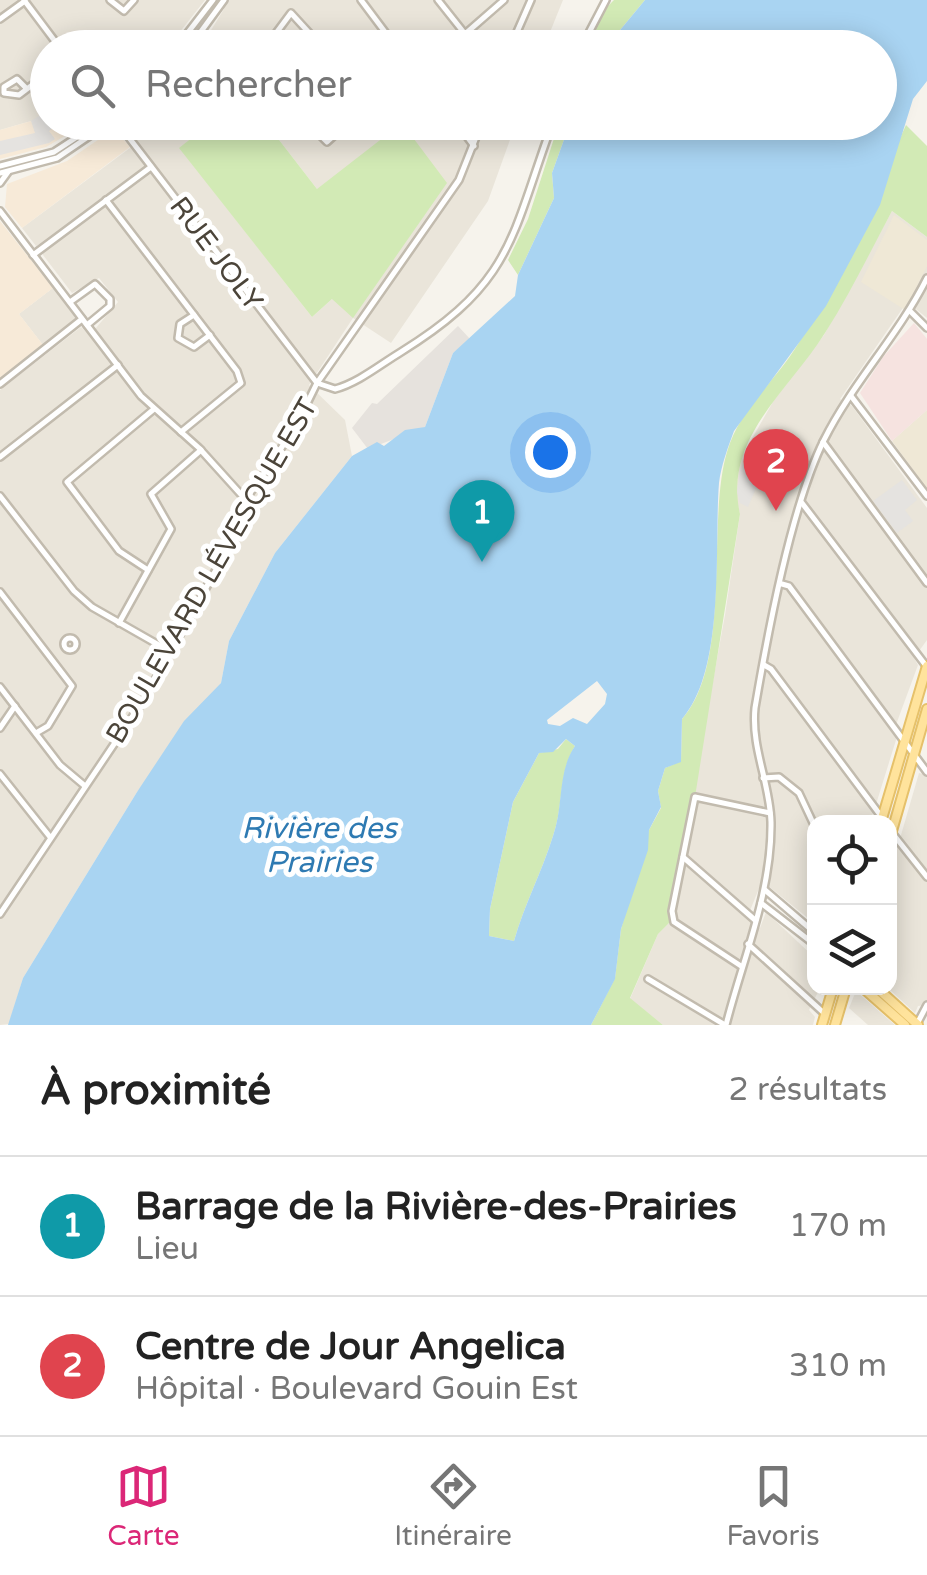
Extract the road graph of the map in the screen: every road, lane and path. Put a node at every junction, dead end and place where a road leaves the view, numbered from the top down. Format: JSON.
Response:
{"nodes":[{"id":1,"x":24,"y":0,"type":"edge"},
{"id":2,"x":110,"y":0,"type":"edge"},
{"id":3,"x":134,"y":0,"type":"edge"},
{"id":4,"x":214,"y":0,"type":"edge"},
{"id":5,"x":223,"y":0,"type":"edge"},
{"id":6,"x":360,"y":0,"type":"edge"},
{"id":7,"x":438,"y":0,"type":"edge"},
{"id":8,"x":504,"y":0,"type":"edge"},
{"id":9,"x":530,"y":0,"type":"edge"},
{"id":10,"x":606,"y":0,"type":"edge"},
{"id":11,"x":0,"y":19,"type":"edge"},
{"id":12,"x":46,"y":30,"type":"edge"},
{"id":13,"x":190,"y":30,"type":"edge"},
{"id":14,"x":204,"y":30,"type":"edge"},
{"id":15,"x":278,"y":30,"type":"edge"},
{"id":16,"x":307,"y":30,"type":"edge"},
{"id":17,"x":384,"y":30,"type":"edge"},
{"id":18,"x":462,"y":30,"type":"edge"},
{"id":19,"x":470,"y":30,"type":"edge"},
{"id":20,"x":518,"y":30,"type":"edge"},
{"id":21,"x":590,"y":30,"type":"edge"},
{"id":22,"x":30,"y":86,"type":"edge"},
{"id":23,"x":26,"y":89,"type":"dead end"},
{"id":24,"x":72,"y":140,"type":"edge"},
{"id":25,"x":86,"y":140,"type":"edge"},
{"id":26,"x":129,"y":140,"type":"edge"},
{"id":27,"x":470,"y":140,"type":"edge"},
{"id":28,"x":476,"y":140,"type":"edge"},
{"id":29,"x":548,"y":140,"type":"edge"},
{"id":30,"x":474,"y":146,"type":"junction"},
{"id":31,"x":152,"y":167,"type":"junction"},
{"id":32,"x":3,"y":170,"type":"edge"},
{"id":33,"x":0,"y":183,"type":"edge"},
{"id":34,"x":106,"y":200,"type":"junction"},
{"id":35,"x":0,"y":212,"type":"edge"},
{"id":36,"x":33,"y":255,"type":"junction"},
{"id":37,"x":927,"y":278,"type":"edge"},
{"id":38,"x":70,"y":302,"type":"junction"},
{"id":39,"x":910,"y":312,"type":"junction"},
{"id":40,"x":194,"y":314,"type":"junction"},
{"id":41,"x":84,"y":322,"type":"junction"},
{"id":42,"x":927,"y":328,"type":"edge"},
{"id":43,"x":210,"y":335,"type":"junction"},
{"id":44,"x":118,"y":365,"type":"junction"},
{"id":45,"x":0,"y":384,"type":"edge"},
{"id":46,"x":317,"y":384,"type":"junction"},
{"id":47,"x":851,"y":396,"type":"junction"},
{"id":48,"x":154,"y":409,"type":"junction"},
{"id":49,"x":181,"y":432,"type":"junction"},
{"id":50,"x":823,"y":442,"type":"junction"},
{"id":51,"x":201,"y":450,"type":"junction"},
{"id":52,"x":0,"y":457,"type":"edge"},
{"id":53,"x":0,"y":496,"type":"edge"},
{"id":54,"x":927,"y":496,"type":"edge"},
{"id":55,"x":246,"y":500,"type":"junction"},
{"id":56,"x":802,"y":503,"type":"junction"},
{"id":57,"x":148,"y":570,"type":"junction"},
{"id":58,"x":927,"y":582,"type":"edge"},
{"id":59,"x":782,"y":584,"type":"junction"},
{"id":60,"x":0,"y":592,"type":"edge"},
{"id":61,"x":119,"y":623,"type":"junction"},
{"id":62,"x":65,"y":648,"type":"dead end"},
{"id":63,"x":170,"y":652,"type":"junction"},
{"id":64,"x":51,"y":657,"type":"junction"},
{"id":65,"x":764,"y":665,"type":"junction"},
{"id":66,"x":927,"y":666,"type":"edge"},
{"id":67,"x":0,"y":687,"type":"edge"},
{"id":68,"x":15,"y":706,"type":"junction"},
{"id":69,"x":927,"y":709,"type":"edge"},
{"id":70,"x":0,"y":728,"type":"edge"},
{"id":71,"x":36,"y":733,"type":"junction"},
{"id":72,"x":904,"y":741,"type":"junction"},
{"id":73,"x":914,"y":754,"type":"junction"},
{"id":74,"x":927,"y":772,"type":"edge"},
{"id":75,"x":0,"y":774,"type":"edge"},
{"id":76,"x":763,"y":778,"type":"junction"},
{"id":77,"x":84,"y":786,"type":"junction"},
{"id":78,"x":770,"y":813,"type":"junction"},
{"id":79,"x":809,"y":815,"type":"edge"},
{"id":80,"x":877,"y":815,"type":"edge"},
{"id":81,"x":882,"y":815,"type":"edge"},
{"id":82,"x":897,"y":815,"type":"edge"},
{"id":83,"x":50,"y":837,"type":"junction"},
{"id":84,"x":897,"y":842,"type":"edge"},
{"id":85,"x":683,"y":857,"type":"junction"},
{"id":86,"x":927,"y":878,"type":"edge"},
{"id":87,"x":765,"y":890,"type":"junction"},
{"id":88,"x":761,"y":903,"type":"junction"},
{"id":89,"x":0,"y":914,"type":"edge"},
{"id":90,"x":755,"y":920,"type":"junction"},
{"id":91,"x":807,"y":926,"type":"edge"},
{"id":92,"x":807,"y":939,"type":"edge"},
{"id":93,"x":748,"y":944,"type":"junction"},
{"id":94,"x":741,"y":966,"type":"junction"},
{"id":95,"x":648,"y":979,"type":"dead end"},
{"id":96,"x":830,"y":995,"type":"edge"},
{"id":97,"x":844,"y":995,"type":"edge"},
{"id":98,"x":871,"y":995,"type":"edge"},
{"id":99,"x":885,"y":995,"type":"edge"},
{"id":100,"x":927,"y":1005,"type":"edge"},
{"id":101,"x":825,"y":1014,"type":"junction"},
{"id":102,"x":725,"y":1025,"type":"edge"},
{"id":103,"x":822,"y":1025,"type":"edge"},
{"id":104,"x":835,"y":1025,"type":"edge"},
{"id":105,"x":905,"y":1025,"type":"edge"},
{"id":106,"x":917,"y":1025,"type":"edge"}],
"edges":[{"from":1,"to":11,"type":"street"},
{"from":1,"to":12,"type":"street"},
{"from":2,"to":3,"type":"street"},
{"from":4,"to":13,"type":"street"},
{"from":5,"to":14,"type":"street"},
{"from":6,"to":17,"type":"street"},
{"from":7,"to":18,"type":"street"},
{"from":8,"to":19,"type":"street"},
{"from":9,"to":20,"type":"street"},
{"from":10,"to":21,"type":"street"},
{"from":15,"to":16,"type":"street"},
{"from":22,"to":23,"type":"street"},
{"from":24,"to":32,"type":"street"},
{"from":25,"to":32,"type":"street"},
{"from":26,"to":31,"type":"street","name":"RUE JOLY"},
{"from":27,"to":30,"type":"street"},
{"from":28,"to":30,"type":"street","name":"BOULEVARD LÉVESQUE EST"},
{"from":29,"to":46,"type":"street"},
{"from":30,"to":46,"type":"street","name":"BOULEVARD LÉVESQUE EST"},
{"from":31,"to":34,"type":"street"},
{"from":31,"to":46,"type":"street","name":"RUE JOLY"},
{"from":32,"to":33,"type":"street"},
{"from":34,"to":36,"type":"street"},
{"from":34,"to":40,"type":"street"},
{"from":35,"to":36,"type":"street"},
{"from":36,"to":38,"type":"street"},
{"from":37,"to":39,"type":"street"},
{"from":38,"to":41,"type":"street"},
{"from":38,"to":41,"type":"street"},
{"from":39,"to":42,"type":"street"},
{"from":39,"to":47,"type":"street"},
{"from":40,"to":43,"type":"street"},
{"from":40,"to":43,"type":"street"},
{"from":41,"to":44,"type":"street"},
{"from":41,"to":45,"type":"street"},
{"from":43,"to":49,"type":"street"},
{"from":44,"to":48,"type":"street"},
{"from":44,"to":52,"type":"street"},
{"from":46,"to":55,"type":"street","name":"BOULEVARD LÉVESQUE EST"},
{"from":47,"to":50,"type":"street"},
{"from":47,"to":54,"type":"street"},
{"from":48,"to":49,"type":"street"},
{"from":48,"to":57,"type":"street"},
{"from":49,"to":51,"type":"street"},
{"from":50,"to":56,"type":"street"},
{"from":50,"to":58,"type":"street"},
{"from":51,"to":55,"type":"street"},
{"from":51,"to":57,"type":"street"},
{"from":53,"to":61,"type":"street"},
{"from":55,"to":63,"type":"street","name":"BOULEVARD LÉVESQUE EST"},
{"from":56,"to":59,"type":"street"},
{"from":56,"to":66,"type":"street"},
{"from":57,"to":61,"type":"street"},
{"from":59,"to":65,"type":"street"},
{"from":59,"to":72,"type":"street"},
{"from":60,"to":64,"type":"street"},
{"from":61,"to":63,"type":"street"},
{"from":62,"to":64,"type":"street"},
{"from":63,"to":77,"type":"street","name":"BOULEVARD LÉVESQUE EST"},
{"from":64,"to":71,"type":"street"},
{"from":65,"to":76,"type":"street"},
{"from":65,"to":80,"type":"street"},
{"from":66,"to":72,"type":"main road"},
{"from":67,"to":68,"type":"street"},
{"from":68,"to":70,"type":"street"},
{"from":68,"to":71,"type":"street"},
{"from":69,"to":73,"type":"main road"},
{"from":71,"to":77,"type":"street"},
{"from":72,"to":73,"type":"street"},
{"from":72,"to":81,"type":"main road"},
{"from":73,"to":74,"type":"street"},
{"from":73,"to":82,"type":"main road"},
{"from":75,"to":83,"type":"street"},
{"from":76,"to":78,"type":"street"},
{"from":76,"to":79,"type":"street"},
{"from":77,"to":83,"type":"street","name":"BOULEVARD LÉVESQUE EST"},
{"from":78,"to":85,"type":"street"},
{"from":78,"to":87,"type":"street"},
{"from":83,"to":89,"type":"street","name":"BOULEVARD LÉVESQUE EST"},
{"from":84,"to":86,"type":"street"},
{"from":85,"to":90,"type":"street"},
{"from":85,"to":94,"type":"street"},
{"from":87,"to":88,"type":"street"},
{"from":87,"to":91,"type":"street"},
{"from":88,"to":90,"type":"street"},
{"from":88,"to":92,"type":"street"},
{"from":90,"to":93,"type":"street"},
{"from":93,"to":94,"type":"street"},
{"from":93,"to":101,"type":"street"},
{"from":94,"to":102,"type":"street"},
{"from":95,"to":102,"type":"street"},
{"from":96,"to":101,"type":"main road"},
{"from":97,"to":104,"type":"main road"},
{"from":98,"to":105,"type":"main road"},
{"from":99,"to":106,"type":"main road"},
{"from":100,"to":106,"type":"street"},
{"from":101,"to":103,"type":"main road"}]}
